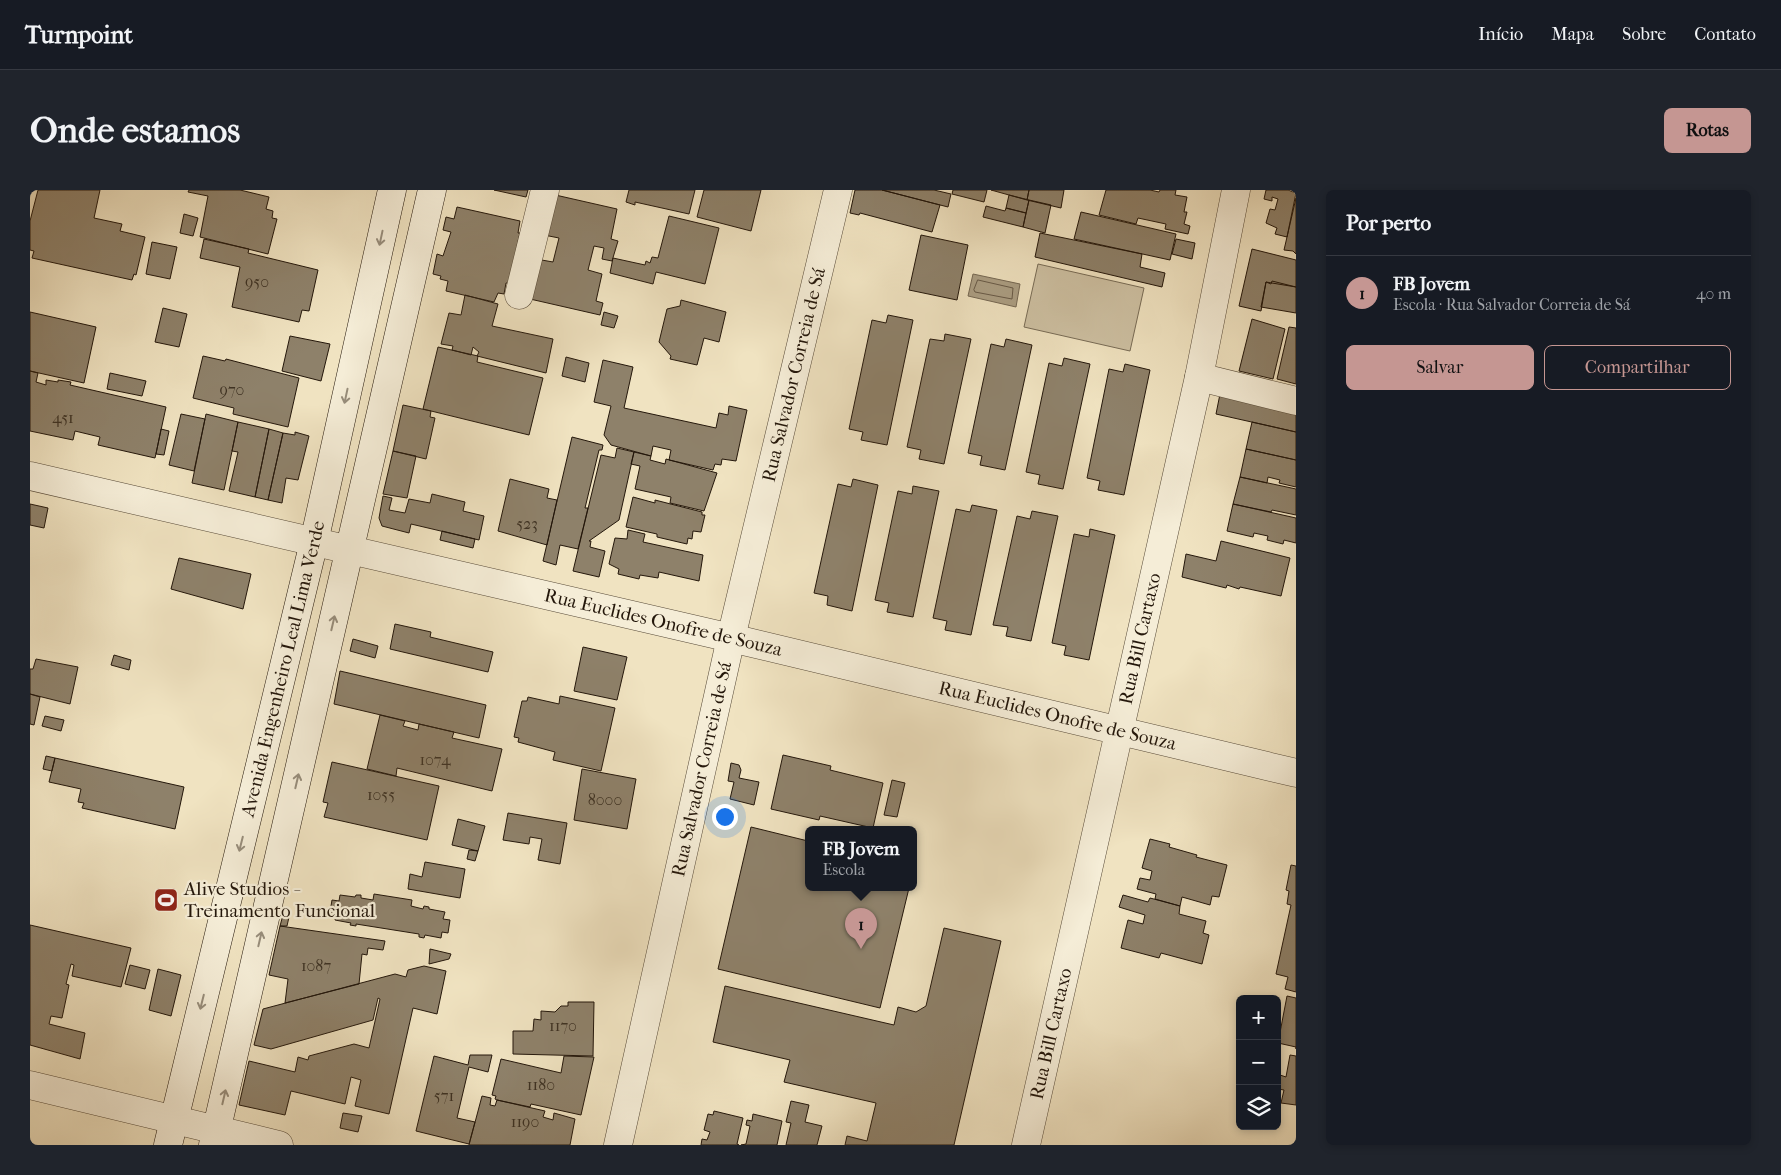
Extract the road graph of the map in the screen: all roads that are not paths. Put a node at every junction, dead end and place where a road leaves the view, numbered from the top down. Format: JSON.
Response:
{"nodes":[{"id":1,"x":392,"y":190,"type":"edge"},
{"id":2,"x":432,"y":190,"type":"edge"},
{"id":3,"x":545,"y":190,"type":"edge"},
{"id":4,"x":838,"y":190,"type":"edge"},
{"id":5,"x":1236,"y":190,"type":"edge"},
{"id":6,"x":520,"y":295,"type":"dead end"},
{"id":7,"x":1199,"y":377,"type":"junction"},
{"id":8,"x":1296,"y":401,"type":"edge"},
{"id":9,"x":30,"y":476,"type":"edge"},
{"id":10,"x":314,"y":542,"type":"junction"},
{"id":11,"x":350,"y":550,"type":"junction"},
{"id":12,"x":731,"y":638,"type":"junction"},
{"id":13,"x":1118,"y":732,"type":"junction"},
{"id":14,"x":1296,"y":772,"type":"edge"},
{"id":15,"x":30,"y":1085,"type":"edge"},
{"id":16,"x":171,"y":1132,"type":"edge"},
{"id":17,"x":214,"y":1137,"type":"edge"},
{"id":18,"x":279,"y":1145,"type":"edge"},
{"id":19,"x":618,"y":1145,"type":"edge"},
{"id":20,"x":1026,"y":1145,"type":"edge"}],
"edges":[{"from":1,"to":10,"type":"street","name":"Avenida Engenheiro Leal Lima Verde","one_way":true},
{"from":2,"to":11,"type":"street","name":"Avenida Engenheiro Leal Lima Verde"},
{"from":3,"to":6,"type":"street"},
{"from":4,"to":12,"type":"street","name":"Rua Salvador Correia de Sá"},
{"from":5,"to":7,"type":"street","name":"Rua Bill Cartaxo"},
{"from":7,"to":8,"type":"street"},
{"from":7,"to":13,"type":"street","name":"Rua Bill Cartaxo"},
{"from":9,"to":10,"type":"street","name":"Rua Euclides Onofre de Souza"},
{"from":10,"to":11,"type":"street","name":"Rua Euclides Onofre de Souza"},
{"from":10,"to":16,"type":"street","name":"Avenida Engenheiro Leal Lima Verde","one_way":true},
{"from":11,"to":12,"type":"street","name":"Rua Euclides Onofre de Souza"},
{"from":17,"to":11,"type":"street","name":"Avenida Engenheiro Leal Lima Verde","one_way":true},
{"from":12,"to":13,"type":"street","name":"Rua Euclides Onofre de Souza"},
{"from":12,"to":19,"type":"street","name":"Rua Salvador Correia de Sá"},
{"from":13,"to":14,"type":"street","name":"Rua Euclides Onofre de Souza"},
{"from":13,"to":20,"type":"street","name":"Rua Bill Cartaxo"},
{"from":15,"to":16,"type":"street"},
{"from":16,"to":17,"type":"street"},
{"from":17,"to":18,"type":"street"}]}
